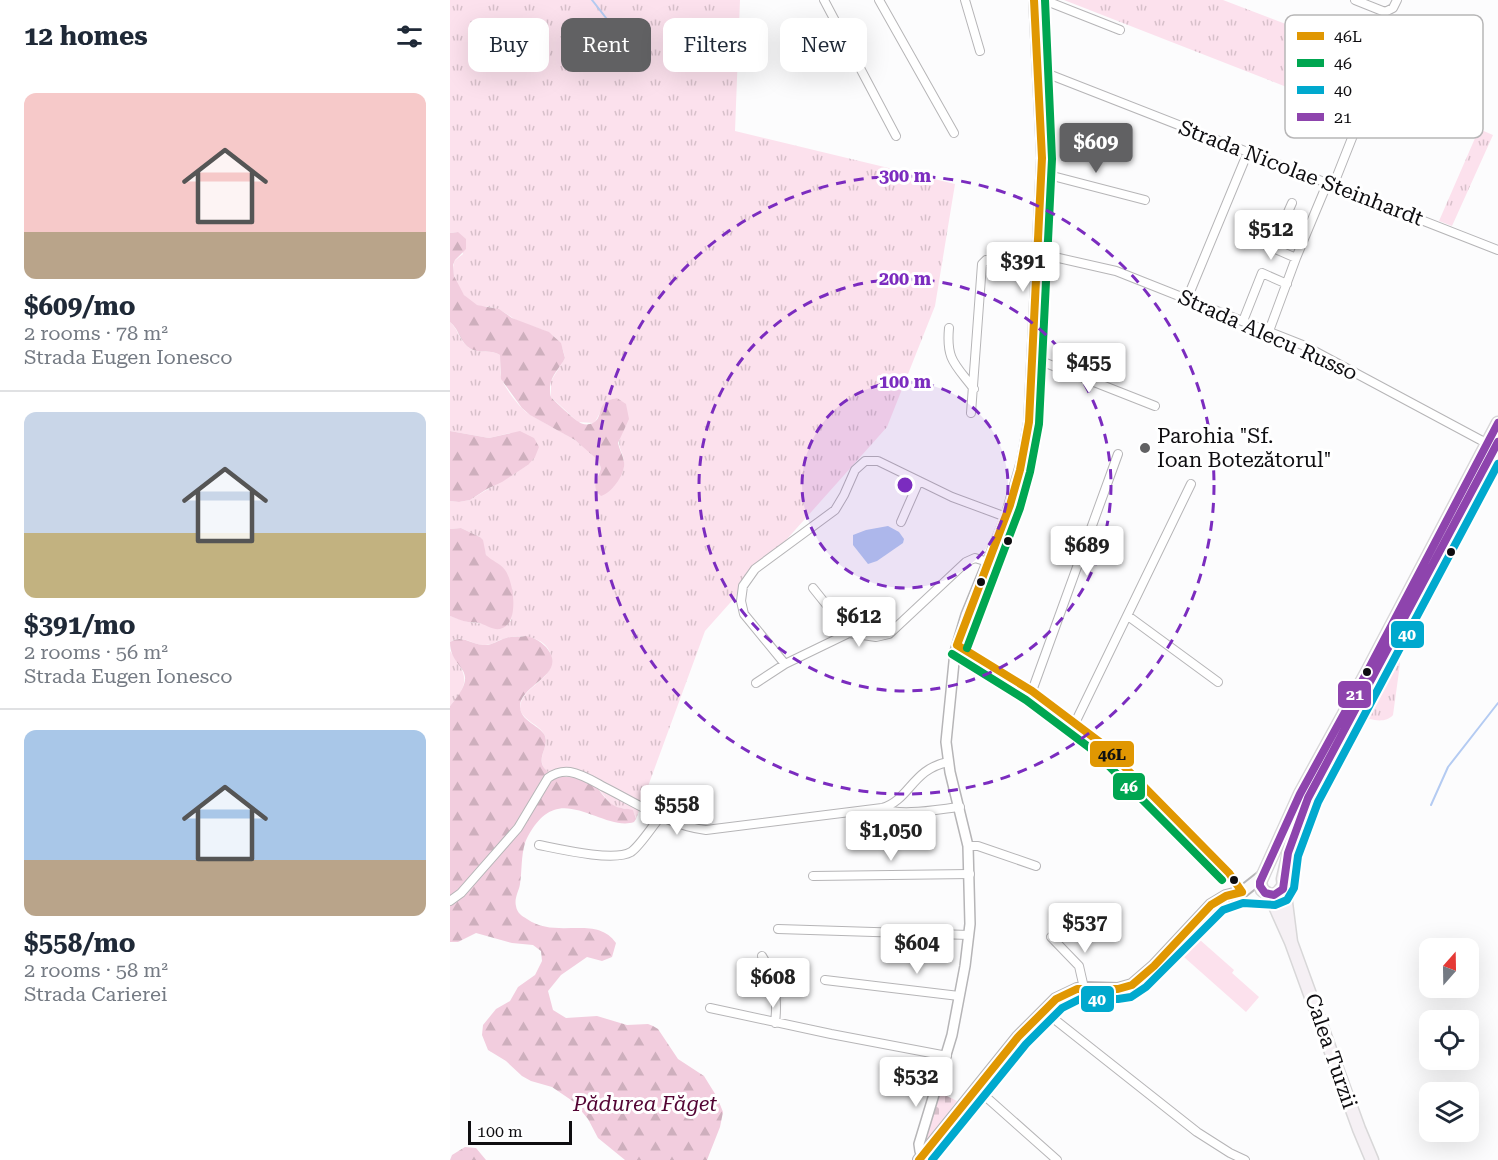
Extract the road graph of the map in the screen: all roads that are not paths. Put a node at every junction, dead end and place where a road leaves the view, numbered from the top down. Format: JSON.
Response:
{"nodes":[{"id":1,"x":824,"y":0,"type":"edge"},
{"id":2,"x":879,"y":0,"type":"edge"},
{"id":3,"x":965,"y":0,"type":"edge"},
{"id":4,"x":1034,"y":0,"type":"edge"},
{"id":5,"x":1044,"y":0,"type":"edge"},
{"id":6,"x":1355,"y":0,"type":"edge"},
{"id":7,"x":1395,"y":4,"type":"edge"},
{"id":8,"x":1120,"y":30,"type":"dead end"},
{"id":9,"x":980,"y":51,"type":"dead end"},
{"id":10,"x":1038,"y":70,"type":"junction"},
{"id":11,"x":954,"y":133,"type":"dead end"},
{"id":12,"x":896,"y":136,"type":"dead end"},
{"id":13,"x":1350,"y":138,"type":"edge"},
{"id":14,"x":1245,"y":159,"type":"dead end"},
{"id":15,"x":1041,"y":173,"type":"junction"},
{"id":16,"x":1330,"y":185,"type":"junction"},
{"id":17,"x":1145,"y":200,"type":"dead end"},
{"id":18,"x":1292,"y":203,"type":"dead end"},
{"id":19,"x":1286,"y":215,"type":"junction"},
{"id":20,"x":1309,"y":225,"type":"junction"},
{"id":21,"x":1257,"y":241,"type":"dead end"},
{"id":22,"x":1272,"y":248,"type":"junction"},
{"id":23,"x":1498,"y":250,"type":"edge"},
{"id":24,"x":1037,"y":253,"type":"junction"},
{"id":25,"x":1296,"y":258,"type":"junction"},
{"id":26,"x":1037,"y":273,"type":"junction"},
{"id":27,"x":1287,"y":284,"type":"junction"},
{"id":28,"x":1187,"y":299,"type":"junction"},
{"id":29,"x":1243,"y":321,"type":"junction"},
{"id":30,"x":949,"y":328,"type":"dead end"},
{"id":31,"x":1269,"y":332,"type":"junction"},
{"id":32,"x":1033,"y":358,"type":"junction"},
{"id":33,"x":974,"y":389,"type":"junction"},
{"id":34,"x":1155,"y":406,"type":"dead end"},
{"id":35,"x":971,"y":413,"type":"dead end"},
{"id":36,"x":1498,"y":423,"type":"edge"},
{"id":37,"x":1493,"y":443,"type":"edge"},
{"id":38,"x":1118,"y":454,"type":"dead end"},
{"id":39,"x":919,"y":481,"type":"junction"},
{"id":40,"x":1191,"y":484,"type":"dead end"},
{"id":41,"x":1006,"y":517,"type":"junction"},
{"id":42,"x":901,"y":522,"type":"dead end"},
{"id":43,"x":988,"y":562,"type":"junction"},
{"id":44,"x":813,"y":588,"type":"dead end"},
{"id":45,"x":1128,"y":616,"type":"junction"},
{"id":46,"x":849,"y":633,"type":"junction"},
{"id":47,"x":957,"y":645,"type":"junction"},
{"id":48,"x":785,"y":664,"type":"junction"},
{"id":49,"x":1218,"y":682,"type":"dead end"},
{"id":50,"x":756,"y":683,"type":"dead end"},
{"id":51,"x":1032,"y":691,"type":"junction"},
{"id":52,"x":1076,"y":723,"type":"junction"},
{"id":53,"x":948,"y":762,"type":"junction"},
{"id":54,"x":960,"y":807,"type":"junction"},
{"id":55,"x":882,"y":808,"type":"junction"},
{"id":56,"x":661,"y":816,"type":"junction"},
{"id":57,"x":539,"y":845,"type":"dead end"},
{"id":58,"x":968,"y":846,"type":"junction"},
{"id":59,"x":1036,"y":866,"type":"dead end"},
{"id":60,"x":970,"y":874,"type":"junction"},
{"id":61,"x":813,"y":876,"type":"dead end"},
{"id":62,"x":1263,"y":876,"type":"junction"},
{"id":63,"x":1283,"y":882,"type":"junction"},
{"id":64,"x":1242,"y":892,"type":"junction"},
{"id":65,"x":1267,"y":894,"type":"junction"},
{"id":66,"x":450,"y":901,"type":"edge"},
{"id":67,"x":778,"y":929,"type":"dead end"},
{"id":68,"x":969,"y":935,"type":"junction"},
{"id":69,"x":1051,"y":937,"type":"dead end"},
{"id":70,"x":1292,"y":942,"type":"junction"},
{"id":71,"x":762,"y":956,"type":"dead end"},
{"id":72,"x":825,"y":980,"type":"dead end"},
{"id":73,"x":872,"y":981,"type":"dead end"},
{"id":74,"x":1083,"y":988,"type":"junction"},
{"id":75,"x":958,"y":996,"type":"junction"},
{"id":76,"x":710,"y":1008,"type":"dead end"},
{"id":77,"x":1044,"y":1011,"type":"junction"},
{"id":78,"x":775,"y":1023,"type":"junction"},
{"id":79,"x":947,"y":1056,"type":"junction"},
{"id":80,"x":976,"y":1088,"type":"junction"},
{"id":81,"x":921,"y":1157,"type":"edge"},
{"id":82,"x":1057,"y":1160,"type":"edge"},
{"id":83,"x":1245,"y":1160,"type":"edge"},
{"id":84,"x":1372,"y":1160,"type":"edge"}],
"edges":[{"from":1,"to":12,"type":"street"},
{"from":2,"to":11,"type":"street"},
{"from":3,"to":9,"type":"street"},
{"from":4,"to":10,"type":"street"},
{"from":5,"to":8,"type":"street"},
{"from":6,"to":7,"type":"street"},
{"from":10,"to":15,"type":"street"},
{"from":10,"to":16,"type":"street","name":"Strada Nicolae Steinhardt"},
{"from":13,"to":16,"type":"street"},
{"from":14,"to":28,"type":"street"},
{"from":15,"to":17,"type":"street"},
{"from":15,"to":24,"type":"street"},
{"from":16,"to":20,"type":"street"},
{"from":16,"to":23,"type":"street","name":"Strada Nicolae Steinhardt"},
{"from":18,"to":19,"type":"street"},
{"from":19,"to":20,"type":"street"},
{"from":19,"to":22,"type":"street"},
{"from":20,"to":25,"type":"street"},
{"from":21,"to":22,"type":"street"},
{"from":22,"to":25,"type":"street"},
{"from":24,"to":26,"type":"street"},
{"from":24,"to":28,"type":"street","name":"Strada Alecu Russo"},
{"from":25,"to":27,"type":"street"},
{"from":26,"to":32,"type":"street"},
{"from":26,"to":33,"type":"street"},
{"from":27,"to":29,"type":"street"},
{"from":27,"to":31,"type":"street"},
{"from":28,"to":29,"type":"street","name":"Strada Alecu Russo"},
{"from":29,"to":31,"type":"street","name":"Strada Alecu Russo"},
{"from":30,"to":33,"type":"street"},
{"from":31,"to":37,"type":"street","name":"Strada Alecu Russo"},
{"from":32,"to":34,"type":"street"},
{"from":32,"to":41,"type":"street"},
{"from":33,"to":35,"type":"street"},
{"from":36,"to":37,"type":"main road","name":"Calea Turzii"},
{"from":37,"to":62,"type":"main road","name":"Calea Turzii"},
{"from":37,"to":63,"type":"main road","name":"Calea Turzii"},
{"from":38,"to":51,"type":"street"},
{"from":39,"to":41,"type":"street"},
{"from":39,"to":42,"type":"street"},
{"from":39,"to":48,"type":"street"},
{"from":40,"to":45,"type":"street"},
{"from":41,"to":43,"type":"street"},
{"from":43,"to":46,"type":"street"},
{"from":43,"to":47,"type":"street"},
{"from":44,"to":46,"type":"street"},
{"from":45,"to":49,"type":"street"},
{"from":45,"to":52,"type":"street"},
{"from":46,"to":48,"type":"street"},
{"from":47,"to":51,"type":"street"},
{"from":47,"to":53,"type":"street"},
{"from":48,"to":50,"type":"street"},
{"from":51,"to":52,"type":"street"},
{"from":52,"to":64,"type":"street"},
{"from":53,"to":54,"type":"street"},
{"from":53,"to":55,"type":"street"},
{"from":54,"to":55,"type":"street"},
{"from":54,"to":58,"type":"street"},
{"from":55,"to":56,"type":"street"},
{"from":56,"to":57,"type":"street"},
{"from":56,"to":66,"type":"street"},
{"from":58,"to":59,"type":"street"},
{"from":58,"to":60,"type":"street"},
{"from":60,"to":61,"type":"street"},
{"from":60,"to":68,"type":"street"},
{"from":62,"to":63,"type":"main road"},
{"from":62,"to":64,"type":"main road"},
{"from":62,"to":65,"type":"main road","name":"Calea Turzii"},
{"from":63,"to":65,"type":"main road"},
{"from":63,"to":70,"type":"main road","name":"Calea Turzii"},
{"from":64,"to":65,"type":"main road"},
{"from":64,"to":74,"type":"main road"},
{"from":65,"to":70,"type":"main road","name":"Calea Turzii"},
{"from":67,"to":68,"type":"street"},
{"from":68,"to":75,"type":"street"},
{"from":69,"to":74,"type":"street"},
{"from":70,"to":84,"type":"main road","name":"Calea Turzii"},
{"from":71,"to":78,"type":"street"},
{"from":72,"to":75,"type":"street"},
{"from":73,"to":75,"type":"street"},
{"from":74,"to":77,"type":"main road"},
{"from":75,"to":79,"type":"street"},
{"from":76,"to":78,"type":"street"},
{"from":77,"to":80,"type":"main road"},
{"from":77,"to":83,"type":"street"},
{"from":78,"to":79,"type":"street"},
{"from":79,"to":81,"type":"street"},
{"from":80,"to":81,"type":"main road"},
{"from":80,"to":82,"type":"street"}]}
